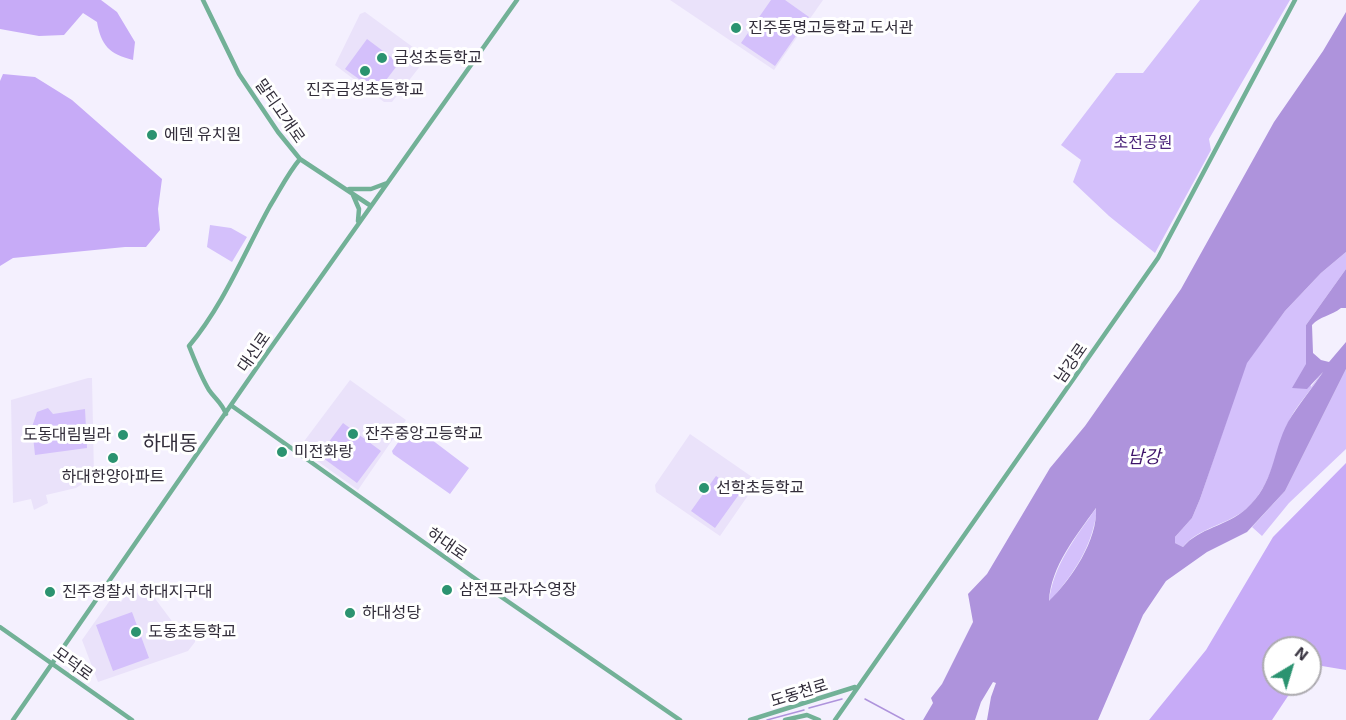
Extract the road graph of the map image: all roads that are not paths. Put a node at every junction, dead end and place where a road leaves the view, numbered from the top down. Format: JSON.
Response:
{"nodes":[{"id":1,"x":203,"y":0,"type":"edge"},
{"id":2,"x":517,"y":0,"type":"edge"},
{"id":3,"x":1295,"y":0,"type":"edge"},
{"id":4,"x":300,"y":159,"type":"junction"},
{"id":5,"x":387,"y":183,"type":"junction"},
{"id":6,"x":347,"y":189,"type":"junction"},
{"id":7,"x":371,"y":206,"type":"junction"},
{"id":8,"x":352,"y":231,"type":"junction"},
{"id":9,"x":232,"y":406,"type":"junction"},
{"id":10,"x":226,"y":414,"type":"junction"},
{"id":11,"x":0,"y":627,"type":"edge"},
{"id":12,"x":52,"y":664,"type":"junction"},
{"id":13,"x":855,"y":687,"type":"junction"},
{"id":14,"x":800,"y":705,"type":"junction"},
{"id":15,"x":801,"y":716,"type":"junction"},
{"id":16,"x":13,"y":720,"type":"edge"},
{"id":17,"x":132,"y":720,"type":"edge"},
{"id":18,"x":680,"y":720,"type":"edge"},
{"id":19,"x":750,"y":720,"type":"edge"},
{"id":20,"x":786,"y":720,"type":"edge"},
{"id":21,"x":819,"y":720,"type":"edge"},
{"id":22,"x":835,"y":720,"type":"edge"}],
"edges":[{"from":1,"to":4,"type":"street","name":"말티고개로"},
{"from":2,"to":5,"type":"street","name":"대신로"},
{"from":3,"to":13,"type":"street","name":"남강로"},
{"from":4,"to":6,"type":"street","name":"말티고개로"},
{"from":4,"to":10,"type":"street"},
{"from":5,"to":6,"type":"street"},
{"from":5,"to":7,"type":"street","name":"대신로"},
{"from":6,"to":7,"type":"street","name":"말티고개로"},
{"from":6,"to":8,"type":"street"},
{"from":7,"to":8,"type":"street","name":"대신로"},
{"from":8,"to":9,"type":"street","name":"대신로"},
{"from":9,"to":10,"type":"street","name":"대신로"},
{"from":9,"to":18,"type":"street","name":"하대로"},
{"from":10,"to":12,"type":"street","name":"대신로"},
{"from":11,"to":12,"type":"street","name":"모덕로"},
{"from":12,"to":16,"type":"street","name":"대신로"},
{"from":12,"to":17,"type":"street","name":"모덕로"},
{"from":13,"to":14,"type":"street","name":"도동천로"},
{"from":13,"to":22,"type":"street","name":"남강로"},
{"from":14,"to":15,"type":"street"},
{"from":14,"to":19,"type":"street","name":"도동천로"},
{"from":15,"to":20,"type":"street","name":"도동천로"},
{"from":15,"to":21,"type":"street","name":"도동천로"}]}
